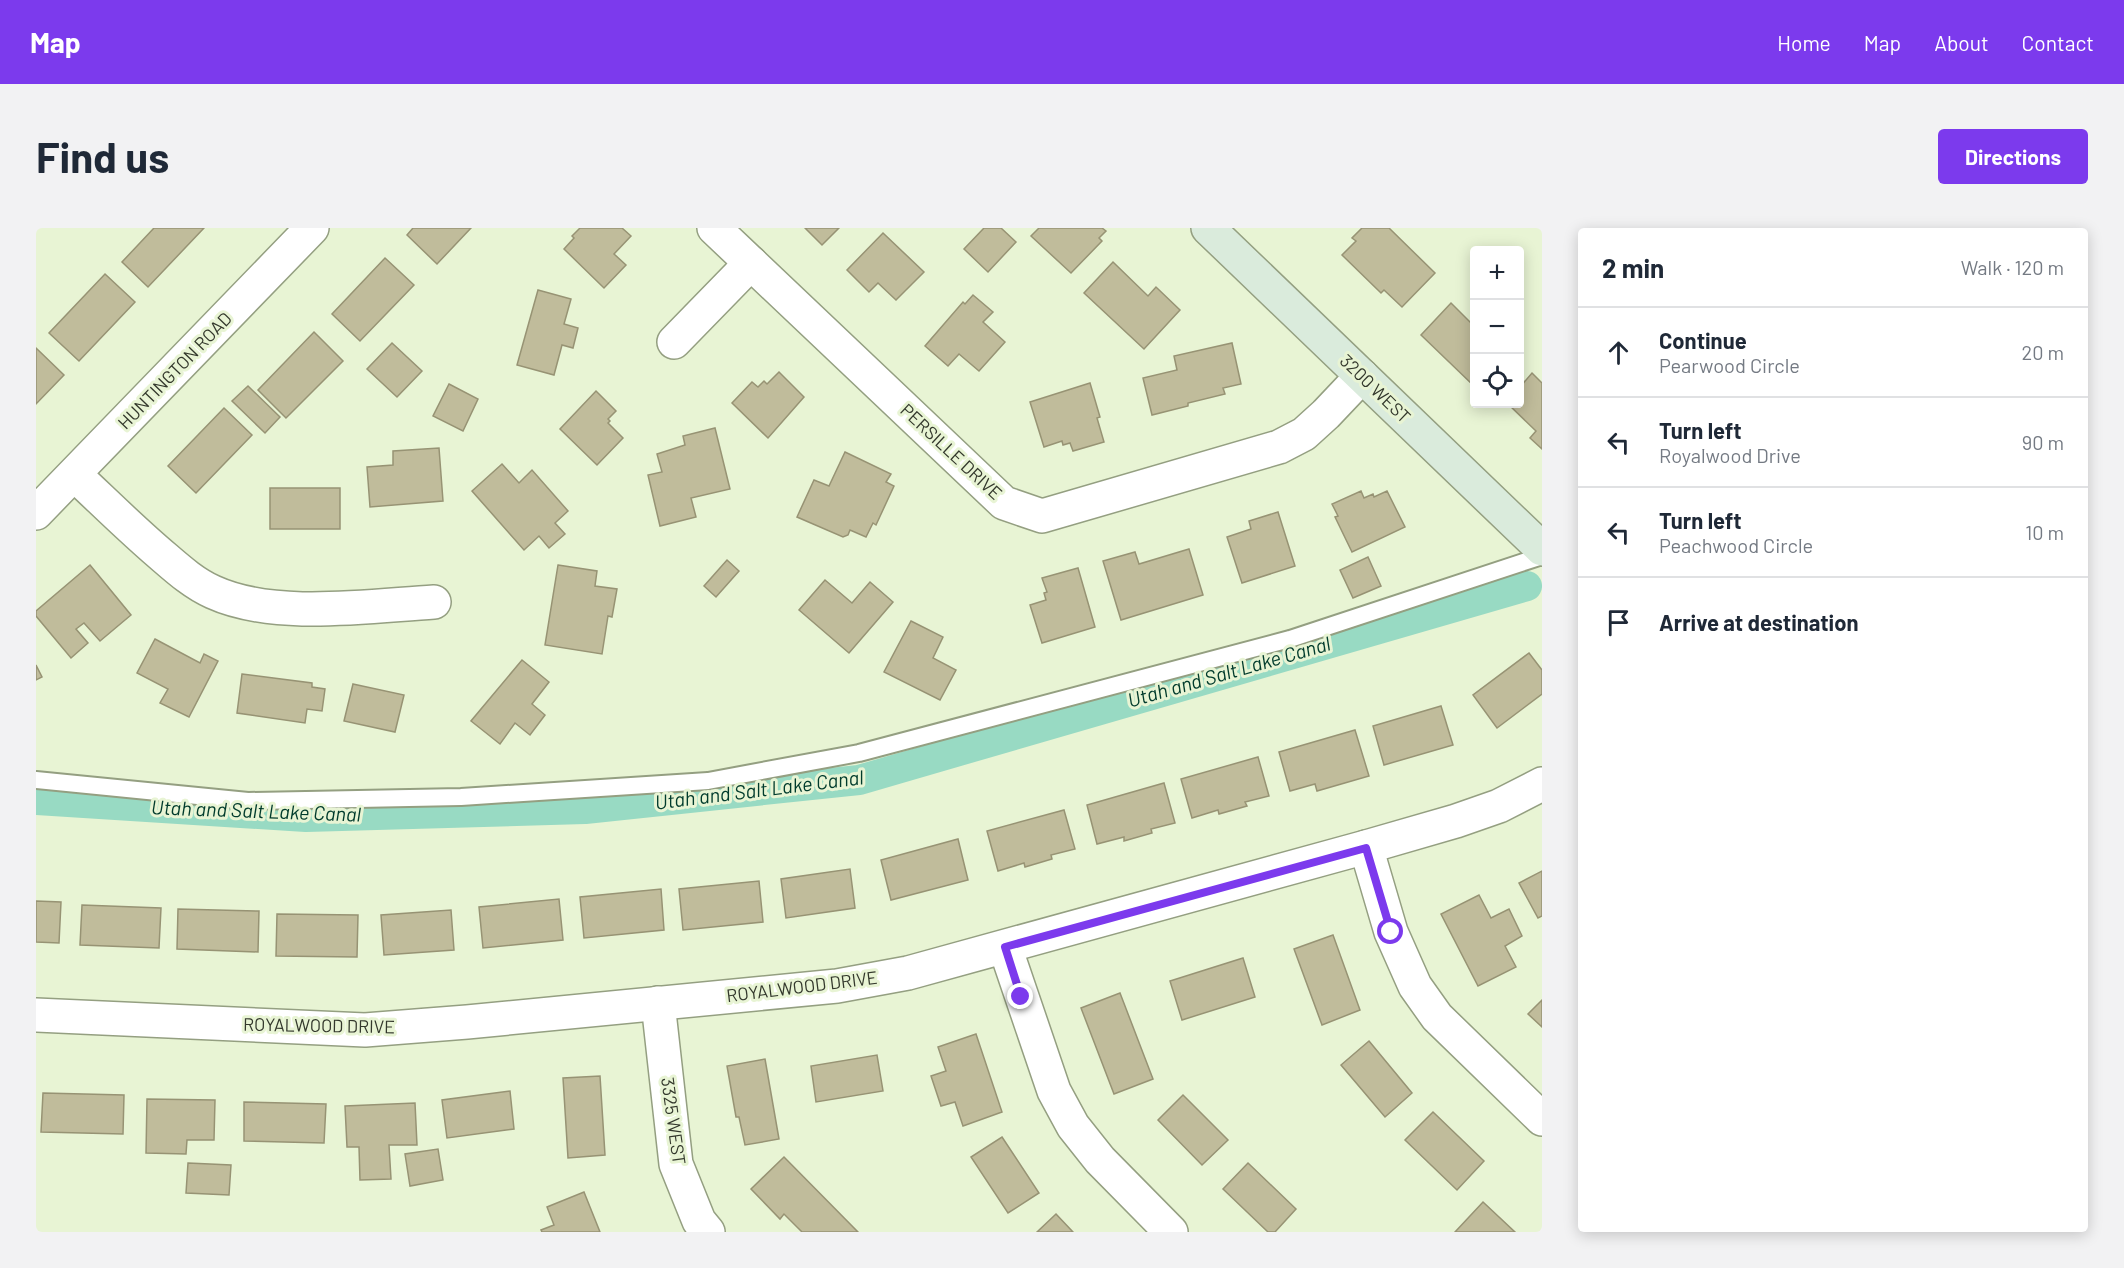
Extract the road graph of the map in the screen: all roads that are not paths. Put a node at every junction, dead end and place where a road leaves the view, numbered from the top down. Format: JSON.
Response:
{"nodes":[{"id":1,"x":312,"y":228,"type":"edge"},
{"id":2,"x":714,"y":228,"type":"edge"},
{"id":3,"x":1208,"y":228,"type":"edge"},
{"id":4,"x":751,"y":263,"type":"junction"},
{"id":5,"x":674,"y":342,"type":"dead end"},
{"id":6,"x":1362,"y":376,"type":"junction"},
{"id":7,"x":75,"y":475,"type":"junction"},
{"id":8,"x":36,"y":513,"type":"edge"},
{"id":9,"x":1542,"y":549,"type":"edge"},
{"id":10,"x":1542,"y":556,"type":"edge"},
{"id":11,"x":434,"y":602,"type":"dead end"},
{"id":12,"x":36,"y":780,"type":"edge"},
{"id":13,"x":1542,"y":784,"type":"edge"},
{"id":14,"x":1366,"y":848,"type":"junction"},
{"id":15,"x":1005,"y":947,"type":"junction"},
{"id":16,"x":658,"y":1003,"type":"junction"},
{"id":17,"x":36,"y":1015,"type":"edge"},
{"id":18,"x":1542,"y":1119,"type":"edge"},
{"id":19,"x":708,"y":1232,"type":"edge"},
{"id":20,"x":1171,"y":1232,"type":"edge"}],
"edges":[{"from":1,"to":7,"type":"street","name":"HUNTINGTON ROAD"},
{"from":2,"to":4,"type":"street","name":"PERSILLE DRIVE"},
{"from":3,"to":6,"type":"street","name":"3200 WEST"},
{"from":4,"to":5,"type":"street"},
{"from":4,"to":6,"type":"street","name":"PERSILLE DRIVE"},
{"from":6,"to":9,"type":"street","name":"3200 WEST"},
{"from":7,"to":8,"type":"street","name":"HUNTINGTON ROAD"},
{"from":7,"to":11,"type":"street"},
{"from":10,"to":12,"type":"lane"},
{"from":13,"to":14,"type":"street","name":"ROYALWOOD DRIVE"},
{"from":14,"to":15,"type":"street","name":"ROYALWOOD DRIVE"},
{"from":14,"to":18,"type":"street"},
{"from":15,"to":16,"type":"street","name":"ROYALWOOD DRIVE"},
{"from":15,"to":20,"type":"street"},
{"from":16,"to":17,"type":"street","name":"ROYALWOOD DRIVE"},
{"from":16,"to":19,"type":"street","name":"3325 WEST"}]}
